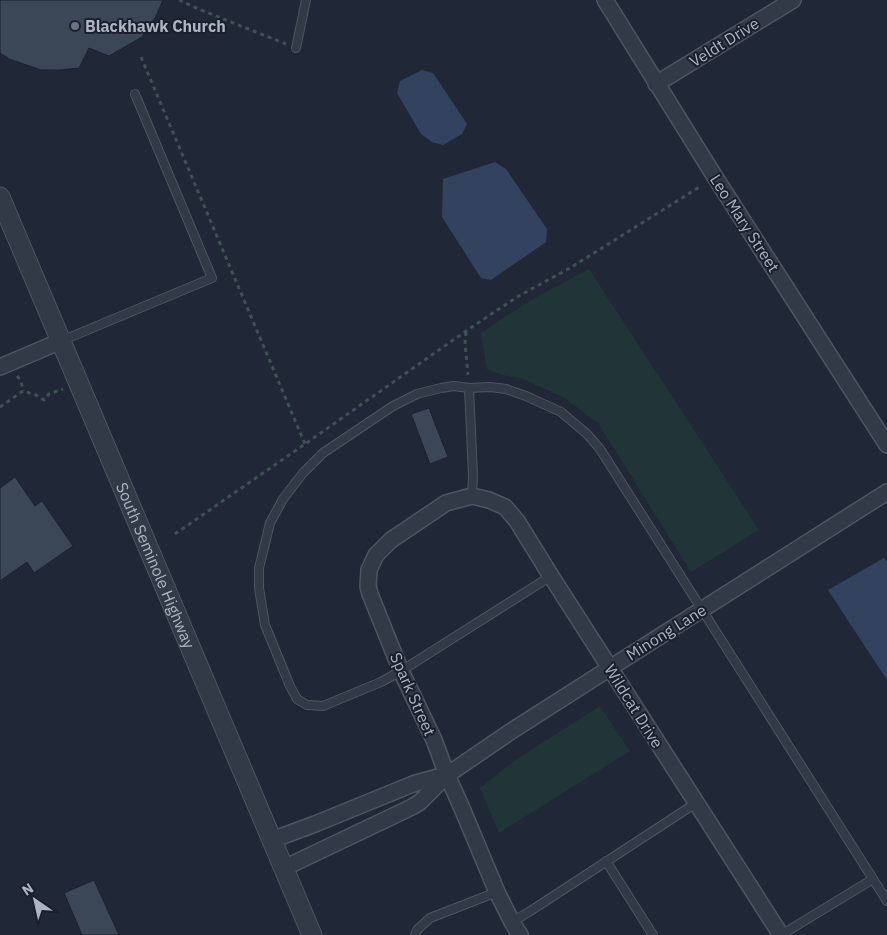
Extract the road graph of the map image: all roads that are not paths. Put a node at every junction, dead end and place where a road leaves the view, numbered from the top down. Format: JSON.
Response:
{"nodes":[{"id":1,"x":306,"y":0,"type":"edge"},
{"id":2,"x":605,"y":0,"type":"edge"},
{"id":3,"x":793,"y":0,"type":"edge"},
{"id":4,"x":296,"y":48,"type":"road end"},
{"id":5,"x":656,"y":84,"type":"junction"},
{"id":6,"x":135,"y":94,"type":"dead end"},
{"id":7,"x":0,"y":197,"type":"edge"},
{"id":8,"x":61,"y":341,"type":"junction"},
{"id":9,"x":0,"y":366,"type":"edge"},
{"id":10,"x":469,"y":388,"type":"junction"},
{"id":11,"x":887,"y":445,"type":"edge"},
{"id":12,"x":887,"y":492,"type":"edge"},
{"id":13,"x":472,"y":496,"type":"junction"},
{"id":14,"x":551,"y":576,"type":"junction"},
{"id":15,"x":701,"y":610,"type":"junction"},
{"id":16,"x":610,"y":668,"type":"junction"},
{"id":17,"x":401,"y":671,"type":"junction"},
{"id":18,"x":447,"y":775,"type":"junction"},
{"id":19,"x":696,"y":803,"type":"junction"},
{"id":20,"x":272,"y":840,"type":"junction"},
{"id":21,"x":606,"y":861,"type":"junction"},
{"id":22,"x":284,"y":868,"type":"junction"},
{"id":23,"x":873,"y":879,"type":"junction"},
{"id":24,"x":497,"y":892,"type":"junction"},
{"id":25,"x":887,"y":901,"type":"edge"},
{"id":26,"x":516,"y":929,"type":"edge"},
{"id":27,"x":312,"y":935,"type":"edge"},
{"id":28,"x":415,"y":935,"type":"edge"},
{"id":29,"x":653,"y":935,"type":"edge"},
{"id":30,"x":781,"y":935,"type":"edge"}],
"edges":[{"from":1,"to":4,"type":"lane"},
{"from":2,"to":5,"type":"street","name":"Leo Mary Street"},
{"from":3,"to":5,"type":"street","name":"Veldt Drive"},
{"from":5,"to":11,"type":"street","name":"Leo Mary Street"},
{"from":6,"to":8,"type":"lane"},
{"from":7,"to":8,"type":"street","name":"South Seminole Highway"},
{"from":8,"to":9,"type":"street"},
{"from":8,"to":20,"type":"street","name":"South Seminole Highway"},
{"from":10,"to":13,"type":"lane"},
{"from":10,"to":15,"type":"lane"},
{"from":10,"to":17,"type":"lane"},
{"from":12,"to":15,"type":"street","name":"Minong Lane"},
{"from":13,"to":14,"type":"street","name":"Wildcat Drive"},
{"from":13,"to":17,"type":"street","name":"Spark Street"},
{"from":14,"to":16,"type":"street","name":"Wildcat Drive"},
{"from":14,"to":17,"type":"lane"},
{"from":15,"to":16,"type":"street","name":"Minong Lane"},
{"from":15,"to":23,"type":"lane"},
{"from":16,"to":18,"type":"street","name":"Minong Lane"},
{"from":16,"to":19,"type":"street","name":"Wildcat Drive"},
{"from":17,"to":18,"type":"street","name":"Spark Street"},
{"from":18,"to":20,"type":"street","name":"Minong Lane"},
{"from":18,"to":22,"type":"street","name":"Minong Lane"},
{"from":18,"to":24,"type":"street","name":"Spark Street"},
{"from":19,"to":21,"type":"lane"},
{"from":19,"to":30,"type":"street","name":"Wildcat Drive"},
{"from":20,"to":22,"type":"street","name":"South Seminole Highway"},
{"from":21,"to":26,"type":"lane"},
{"from":21,"to":29,"type":"lane"},
{"from":22,"to":27,"type":"street","name":"South Seminole Highway"},
{"from":23,"to":25,"type":"lane"},
{"from":23,"to":30,"type":"lane"},
{"from":24,"to":26,"type":"street","name":"Spark Street"},
{"from":24,"to":28,"type":"lane"}]}
